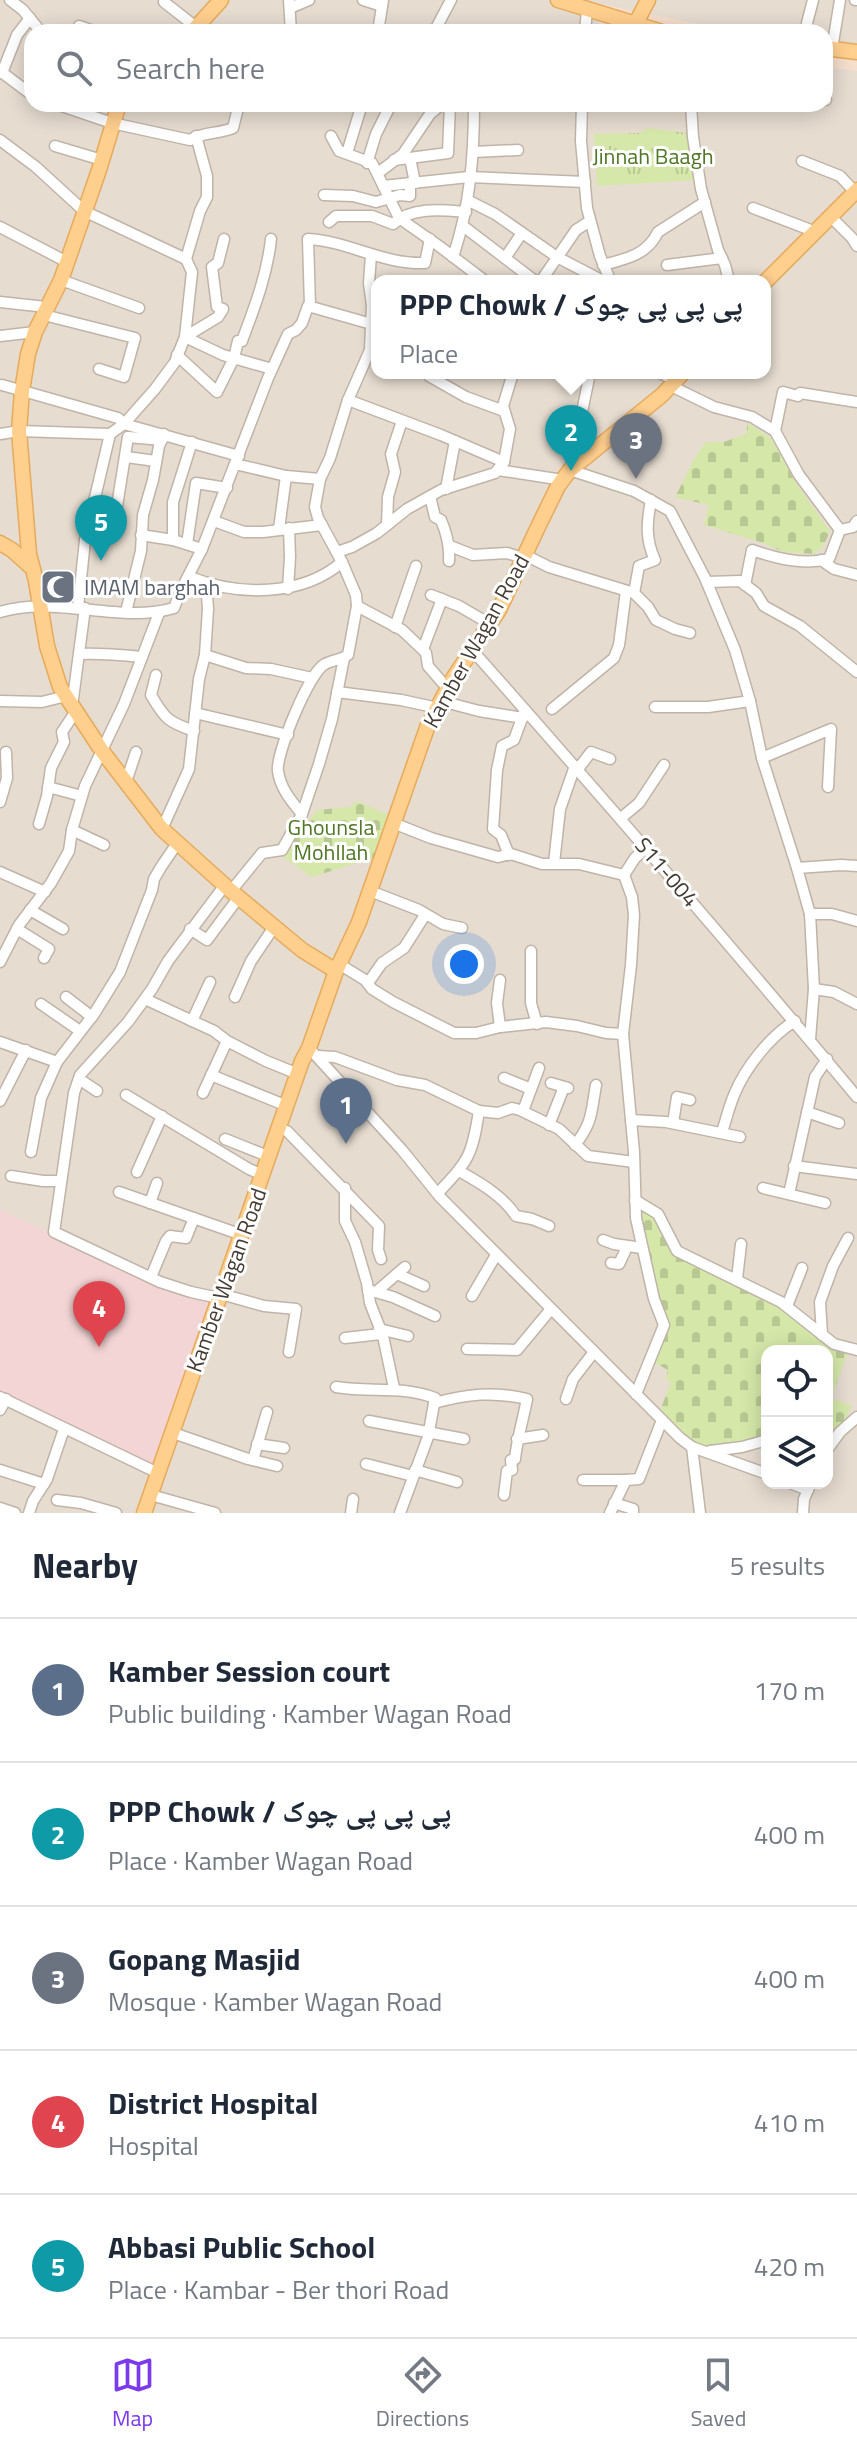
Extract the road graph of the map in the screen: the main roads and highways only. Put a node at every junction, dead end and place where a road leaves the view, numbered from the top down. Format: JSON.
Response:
{"nodes":[{"id":1,"x":221,"y":0,"type":"edge"},
{"id":2,"x":558,"y":0,"type":"edge"},
{"id":3,"x":648,"y":0,"type":"edge"},
{"id":4,"x":636,"y":23,"type":"junction"},
{"id":5,"x":199,"y":24,"type":"edge"},
{"id":6,"x":639,"y":24,"type":"edge"},
{"id":7,"x":833,"y":51,"type":"edge"},
{"id":8,"x":857,"y":52,"type":"edge"},
{"id":9,"x":833,"y":53,"type":"edge"},
{"id":10,"x":857,"y":59,"type":"edge"},
{"id":11,"x":113,"y":112,"type":"edge"},
{"id":12,"x":856,"y":191,"type":"edge"},
{"id":13,"x":771,"y":276,"type":"edge"},
{"id":14,"x":677,"y":380,"type":"edge"},
{"id":15,"x":0,"y":543,"type":"edge"},
{"id":16,"x":32,"y":567,"type":"junction"},
{"id":17,"x":338,"y":968,"type":"junction"},
{"id":18,"x":314,"y":1052,"type":"junction"},
{"id":19,"x":224,"y":1297,"type":"junction"},
{"id":20,"x":144,"y":1513,"type":"edge"},
{"id":21,"x":153,"y":1513,"type":"edge"}],
"edges":[{"from":1,"to":5,"type":"main road"},
{"from":2,"to":4,"type":"main road"},
{"from":3,"to":4,"type":"main road"},
{"from":4,"to":6,"type":"main road"},
{"from":7,"to":8,"type":"main road"},
{"from":9,"to":10,"type":"main road"},
{"from":11,"to":16,"type":"main road"},
{"from":12,"to":13,"type":"main road"},
{"from":14,"to":17,"type":"main road","name":"Kamber Wagan Road"},
{"from":15,"to":16,"type":"main road"},
{"from":16,"to":17,"type":"main road"},
{"from":17,"to":18,"type":"main road","name":"Kamber Wagan Road"},
{"from":18,"to":19,"type":"main road","name":"Kamber Wagan Road"},
{"from":18,"to":19,"type":"main road","name":"Kamber Wagan Road"},
{"from":19,"to":20,"type":"main road","name":"Kamber Wagan Road"},
{"from":19,"to":21,"type":"main road","name":"Kamber Wagan Road"}]}
